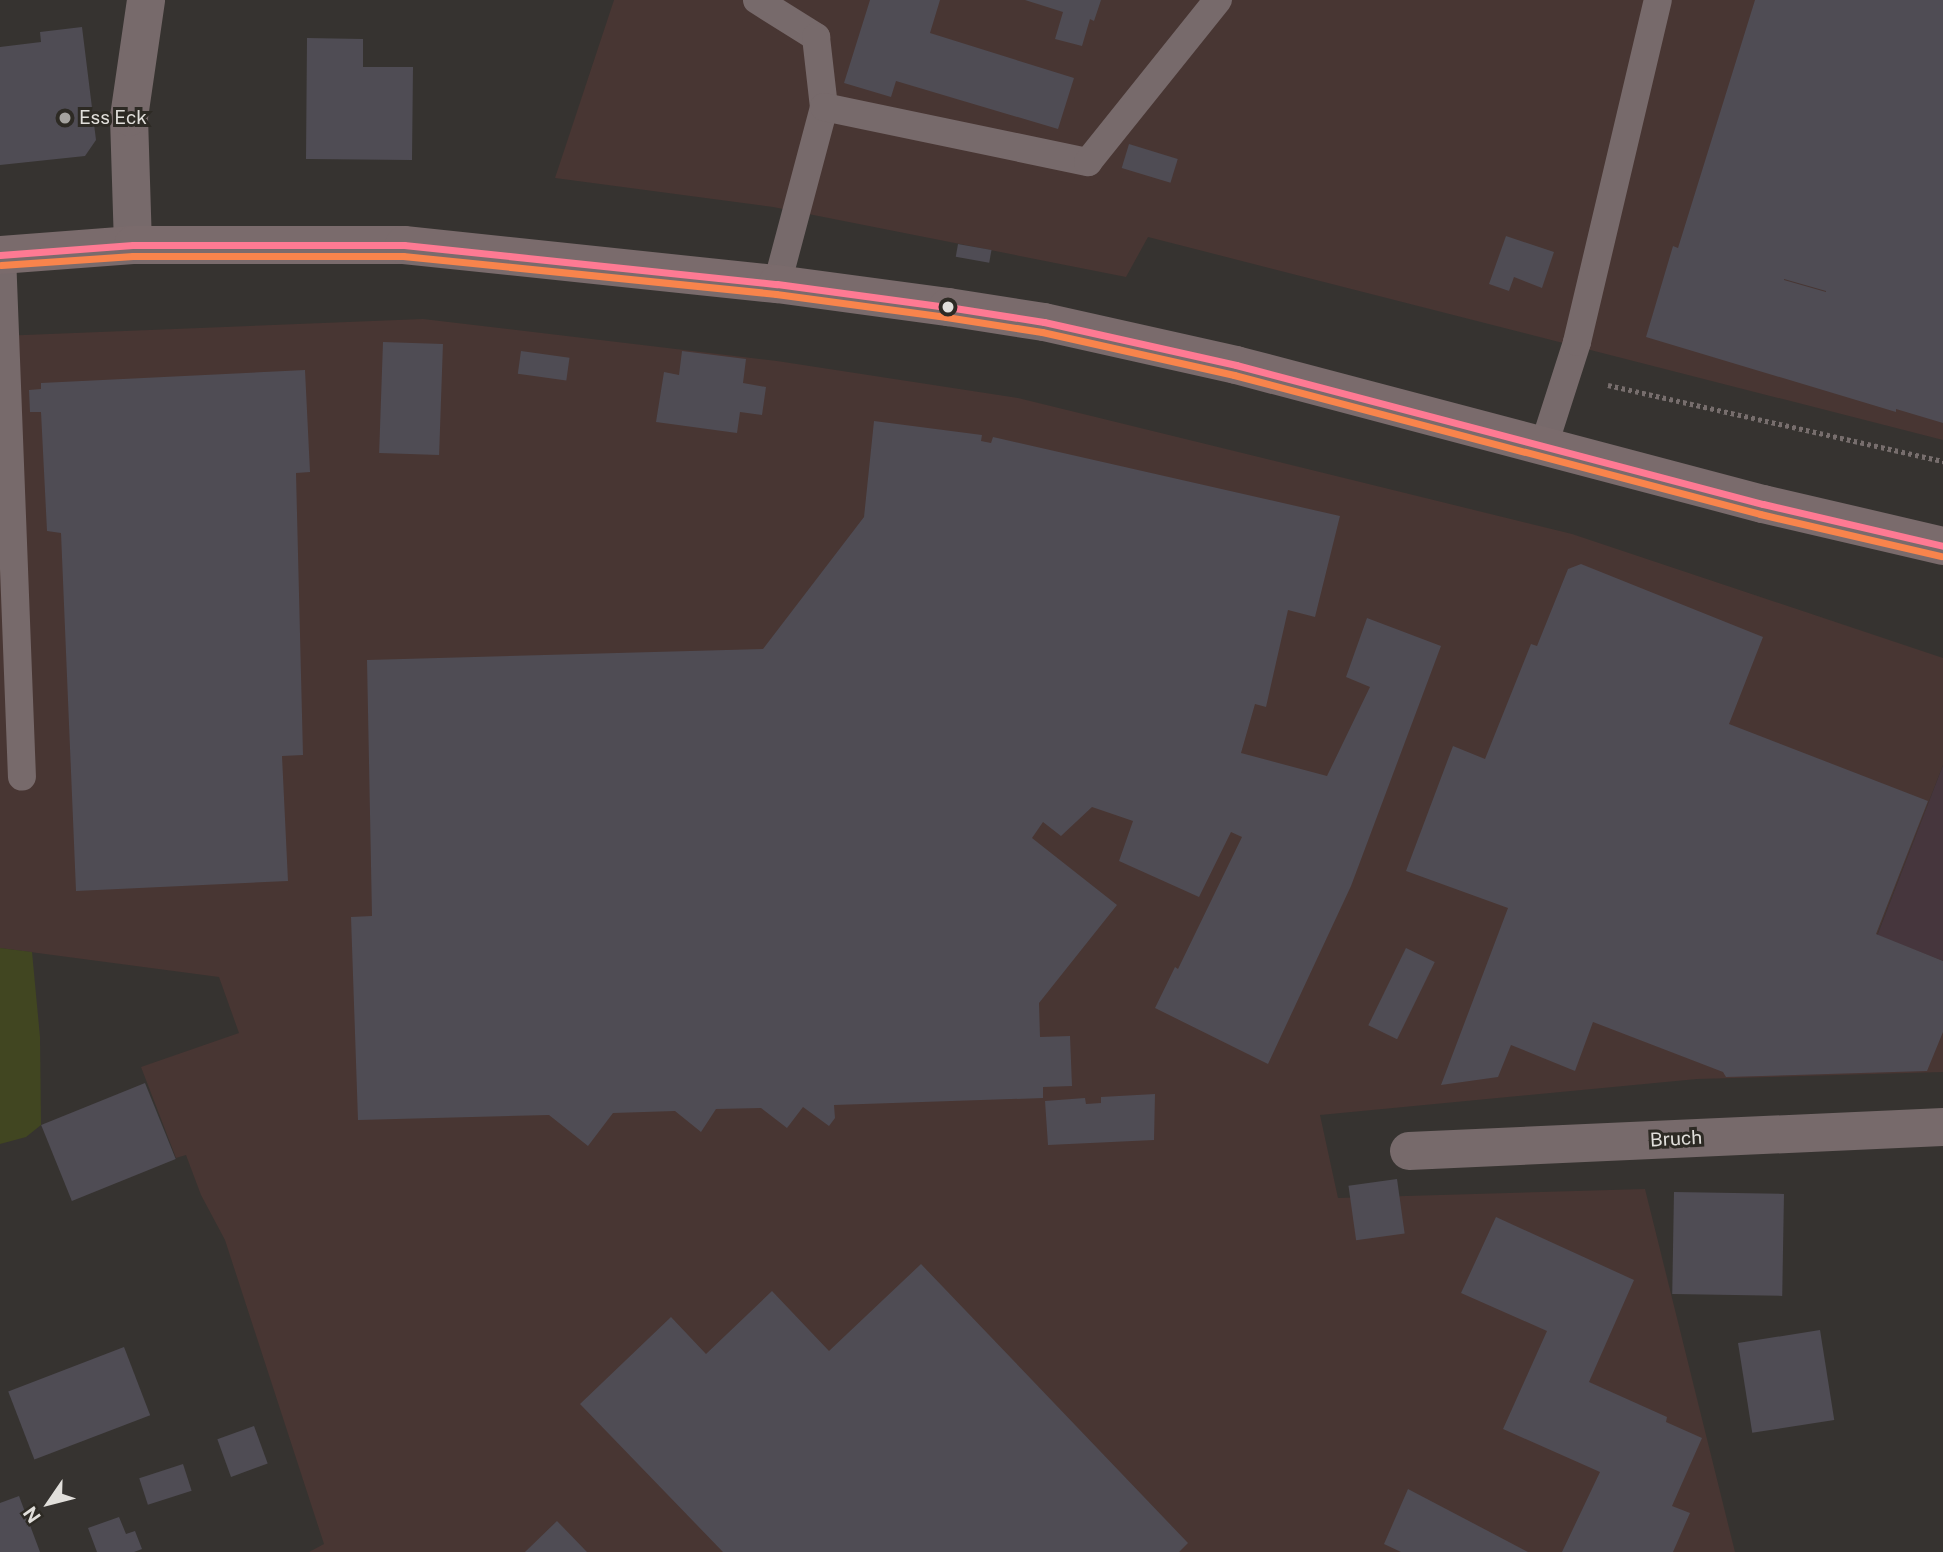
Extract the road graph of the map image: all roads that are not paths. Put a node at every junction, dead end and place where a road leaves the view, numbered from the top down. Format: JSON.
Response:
{"nodes":[{"id":1,"x":146,"y":0,"type":"edge"},
{"id":2,"x":757,"y":0,"type":"edge"},
{"id":3,"x":1218,"y":0,"type":"edge"},
{"id":4,"x":1636,"y":0,"type":"edge"},
{"id":5,"x":1656,"y":11,"type":"edge"},
{"id":6,"x":824,"y":107,"type":"junction"},
{"id":7,"x":132,"y":245,"type":"junction"},
{"id":8,"x":1,"y":255,"type":"edge"},
{"id":9,"x":777,"y":284,"type":"junction"},
{"id":10,"x":1544,"y":445,"type":"junction"},
{"id":11,"x":1943,"y":546,"type":"edge"},
{"id":12,"x":22,"y":777,"type":"dead end"},
{"id":13,"x":1943,"y":1127,"type":"edge"},
{"id":14,"x":1409,"y":1151,"type":"dead end"}],
"edges":[{"from":1,"to":7,"type":"street"},
{"from":2,"to":6,"type":"lane"},
{"from":3,"to":6,"type":"lane"},
{"from":4,"to":5,"type":"lane"},
{"from":5,"to":10,"type":"lane"},
{"from":6,"to":9,"type":"lane"},
{"from":7,"to":8,"type":"main road"},
{"from":7,"to":9,"type":"main road"},
{"from":8,"to":12,"type":"lane"},
{"from":9,"to":10,"type":"main road"},
{"from":10,"to":11,"type":"main road"},
{"from":13,"to":14,"type":"street","name":"Bruch"}]}
